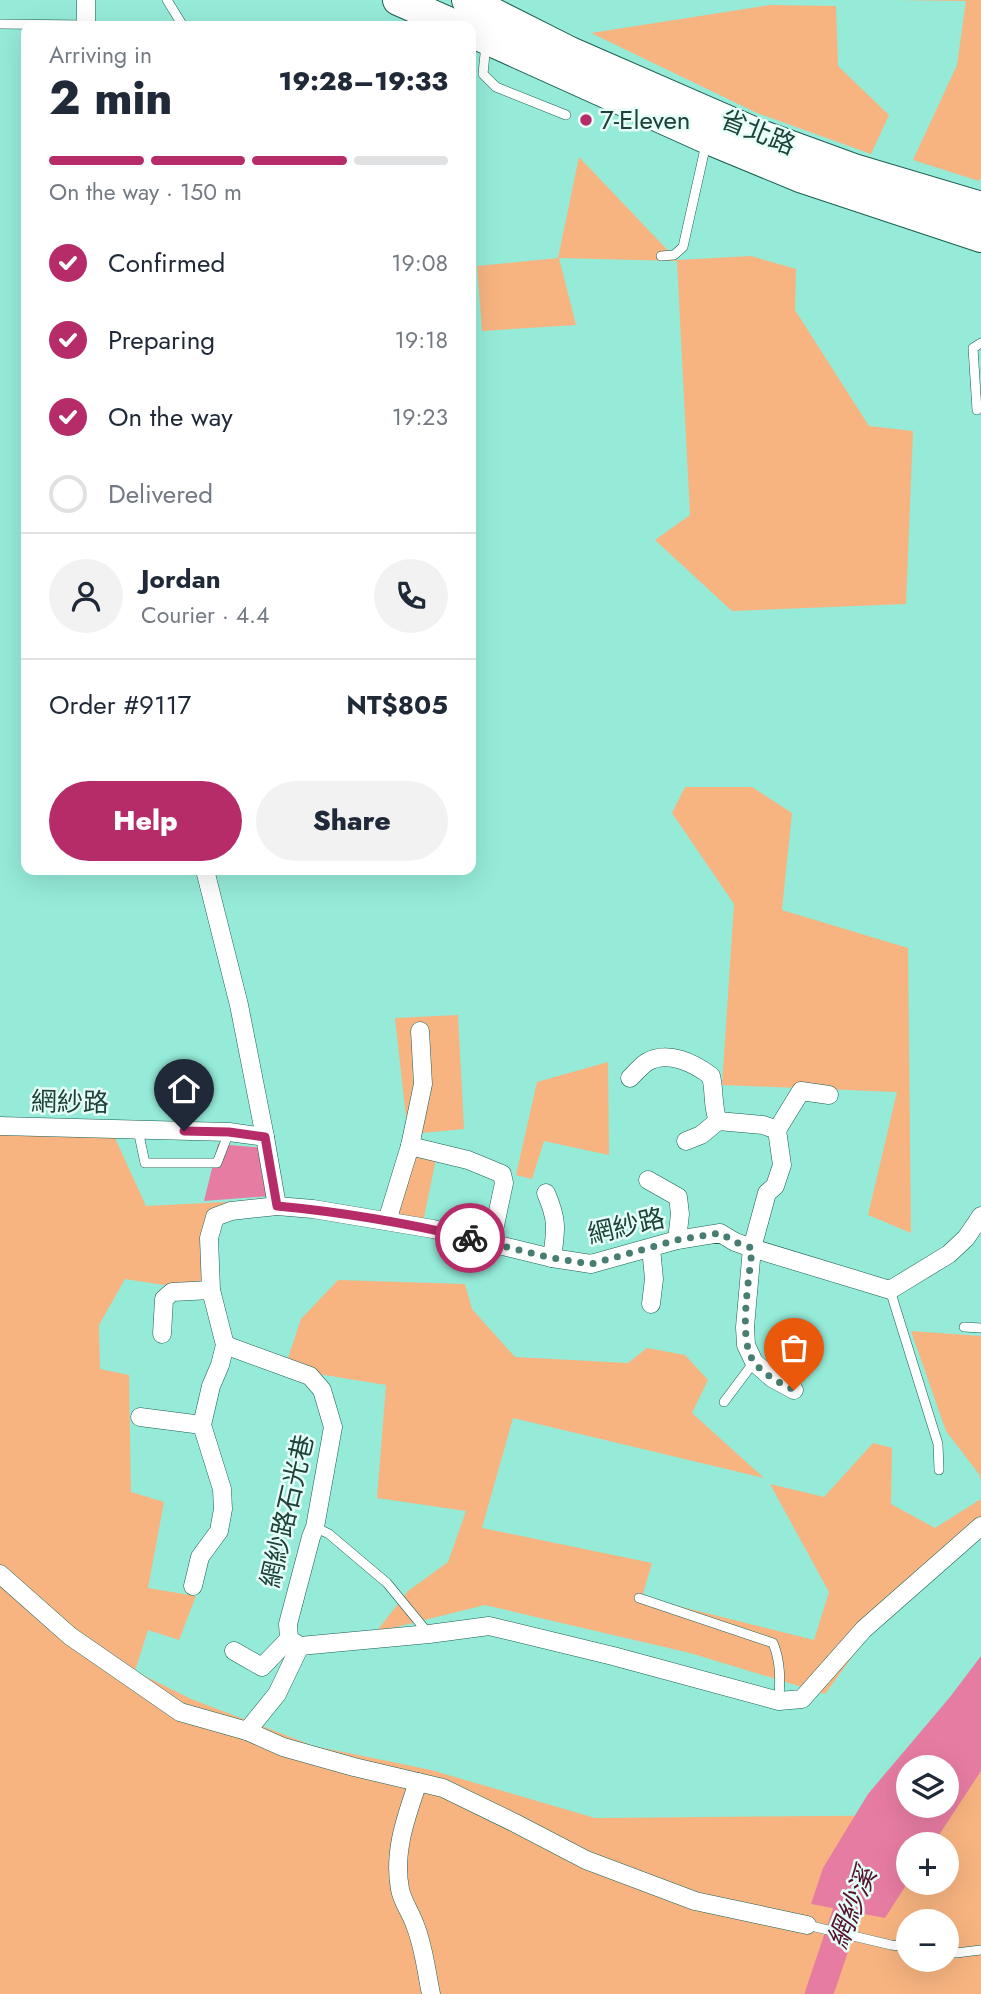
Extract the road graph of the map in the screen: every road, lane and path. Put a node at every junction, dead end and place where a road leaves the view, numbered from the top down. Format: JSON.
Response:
{"nodes":[{"id":1,"x":86,"y":0,"type":"edge"},
{"id":2,"x":167,"y":0,"type":"edge"},
{"id":3,"x":467,"y":0,"type":"edge"},
{"id":4,"x":409,"y":2,"type":"edge"},
{"id":5,"x":86,"y":21,"type":"edge"},
{"id":6,"x":180,"y":21,"type":"edge"},
{"id":7,"x":447,"y":21,"type":"edge"},
{"id":8,"x":0,"y":23,"type":"edge"},
{"id":9,"x":21,"y":23,"type":"edge"},
{"id":10,"x":478,"y":36,"type":"edge"},
{"id":11,"x":566,"y":115,"type":"dead end"},
{"id":12,"x":708,"y":139,"type":"junction"},
{"id":13,"x":981,"y":207,"type":"edge"},
{"id":14,"x":981,"y":237,"type":"edge"},
{"id":15,"x":662,"y":256,"type":"dead end"},
{"id":16,"x":981,"y":343,"type":"edge"},
{"id":17,"x":978,"y":410,"type":"dead end"},
{"id":18,"x":206,"y":875,"type":"edge"},
{"id":19,"x":420,"y":1031,"type":"dead end"},
{"id":20,"x":630,"y":1078,"type":"dead end"},
{"id":21,"x":829,"y":1095,"type":"dead end"},
{"id":22,"x":718,"y":1121,"type":"junction"},
{"id":23,"x":0,"y":1126,"type":"edge"},
{"id":24,"x":138,"y":1130,"type":"junction"},
{"id":25,"x":777,"y":1130,"type":"junction"},
{"id":26,"x":229,"y":1132,"type":"junction"},
{"id":27,"x":265,"y":1137,"type":"junction"},
{"id":28,"x":685,"y":1141,"type":"dead end"},
{"id":29,"x":411,"y":1146,"type":"junction"},
{"id":30,"x":648,"y":1181,"type":"dead end"},
{"id":31,"x":546,"y":1193,"type":"dead end"},
{"id":32,"x":277,"y":1206,"type":"junction"},
{"id":33,"x":981,"y":1216,"type":"edge"},
{"id":34,"x":387,"y":1221,"type":"junction"},
{"id":35,"x":677,"y":1240,"type":"junction"},
{"id":36,"x":491,"y":1244,"type":"junction"},
{"id":37,"x":651,"y":1248,"type":"junction"},
{"id":38,"x":752,"y":1248,"type":"junction"},
{"id":39,"x":552,"y":1258,"type":"junction"},
{"id":40,"x":211,"y":1290,"type":"junction"},
{"id":41,"x":890,"y":1290,"type":"junction"},
{"id":42,"x":651,"y":1304,"type":"dead end"},
{"id":43,"x":964,"y":1327,"type":"dead end"},
{"id":44,"x":981,"y":1328,"type":"edge"},
{"id":45,"x":162,"y":1334,"type":"dead end"},
{"id":46,"x":225,"y":1345,"type":"junction"},
{"id":47,"x":754,"y":1362,"type":"junction"},
{"id":48,"x":794,"y":1390,"type":"dead end"},
{"id":49,"x":724,"y":1402,"type":"dead end"},
{"id":50,"x":140,"y":1417,"type":"dead end"},
{"id":51,"x":202,"y":1425,"type":"junction"},
{"id":52,"x":939,"y":1470,"type":"dead end"},
{"id":53,"x":981,"y":1525,"type":"edge"},
{"id":54,"x":315,"y":1527,"type":"junction"},
{"id":55,"x":0,"y":1574,"type":"edge"},
{"id":56,"x":193,"y":1586,"type":"dead end"},
{"id":57,"x":639,"y":1598,"type":"dead end"},
{"id":58,"x":429,"y":1634,"type":"junction"},
{"id":59,"x":295,"y":1643,"type":"junction"},
{"id":60,"x":234,"y":1651,"type":"dead end"},
{"id":61,"x":779,"y":1700,"type":"junction"},
{"id":62,"x":247,"y":1731,"type":"junction"},
{"id":63,"x":418,"y":1782,"type":"junction"},
{"id":64,"x":807,"y":1925,"type":"joint"},
{"id":65,"x":896,"y":1946,"type":"edge"},
{"id":66,"x":981,"y":1950,"type":"edge"},
{"id":67,"x":959,"y":1953,"type":"edge"},
{"id":68,"x":431,"y":1994,"type":"edge"}],
"edges":[{"from":1,"to":5,"type":"street"},
{"from":2,"to":6,"type":"lane"},
{"from":3,"to":13,"type":"main road","name":"省北路"},
{"from":4,"to":7,"type":"main road"},
{"from":8,"to":9,"type":"lane"},
{"from":10,"to":11,"type":"lane"},
{"from":10,"to":12,"type":"main road","name":"省北路"},
{"from":12,"to":14,"type":"main road","name":"省北路"},
{"from":12,"to":15,"type":"lane"},
{"from":16,"to":17,"type":"lane"},
{"from":18,"to":27,"type":"street"},
{"from":19,"to":29,"type":"street"},
{"from":20,"to":22,"type":"street"},
{"from":21,"to":25,"type":"street"},
{"from":22,"to":25,"type":"street"},
{"from":22,"to":28,"type":"street"},
{"from":23,"to":24,"type":"street","name":"網紗路"},
{"from":24,"to":26,"type":"street","name":"網紗路"},
{"from":24,"to":26,"type":"lane"},
{"from":25,"to":38,"type":"street"},
{"from":26,"to":27,"type":"street","name":"網紗路"},
{"from":27,"to":32,"type":"street"},
{"from":29,"to":34,"type":"street"},
{"from":29,"to":36,"type":"street"},
{"from":30,"to":35,"type":"street"},
{"from":31,"to":39,"type":"street"},
{"from":32,"to":34,"type":"street","name":"網紗路"},
{"from":32,"to":40,"type":"street"},
{"from":33,"to":41,"type":"street"},
{"from":34,"to":36,"type":"street","name":"網紗路"},
{"from":35,"to":37,"type":"street","name":"網紗路"},
{"from":35,"to":38,"type":"street","name":"網紗路"},
{"from":36,"to":39,"type":"street","name":"網紗路"},
{"from":37,"to":39,"type":"street","name":"網紗路"},
{"from":37,"to":42,"type":"street"},
{"from":38,"to":41,"type":"street","name":"網紗路"},
{"from":38,"to":47,"type":"street"},
{"from":40,"to":45,"type":"street"},
{"from":40,"to":46,"type":"street"},
{"from":41,"to":52,"type":"lane"},
{"from":43,"to":44,"type":"lane"},
{"from":46,"to":51,"type":"street"},
{"from":46,"to":54,"type":"street","name":"網紗路石光巷"},
{"from":47,"to":48,"type":"street"},
{"from":47,"to":49,"type":"lane"},
{"from":50,"to":51,"type":"street"},
{"from":51,"to":56,"type":"street"},
{"from":53,"to":61,"type":"street"},
{"from":54,"to":58,"type":"lane"},
{"from":54,"to":59,"type":"street","name":"網紗路石光巷"},
{"from":55,"to":62,"type":"street"},
{"from":57,"to":61,"type":"lane"},
{"from":58,"to":59,"type":"street"},
{"from":58,"to":61,"type":"street"},
{"from":59,"to":60,"type":"street"},
{"from":59,"to":62,"type":"street","name":"網紗路石光巷"},
{"from":62,"to":63,"type":"street"},
{"from":63,"to":64,"type":"street"},
{"from":63,"to":68,"type":"street"},
{"from":64,"to":65,"type":"lane"},
{"from":66,"to":67,"type":"lane"}]}
